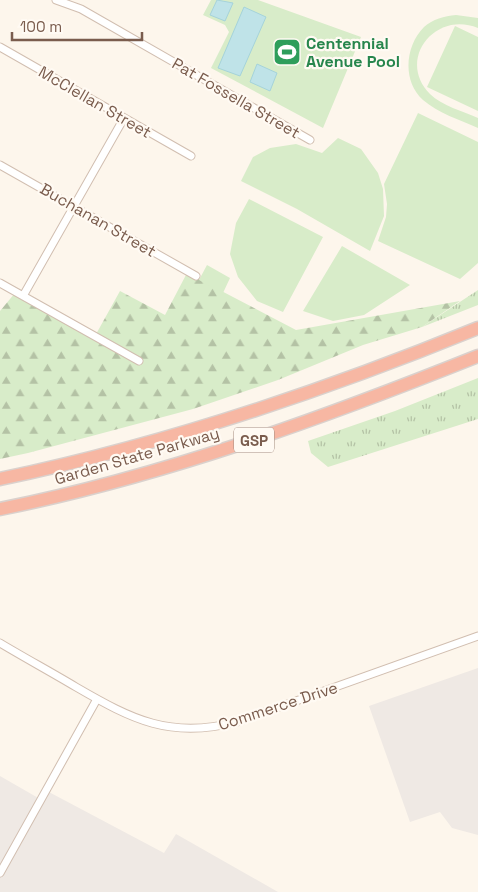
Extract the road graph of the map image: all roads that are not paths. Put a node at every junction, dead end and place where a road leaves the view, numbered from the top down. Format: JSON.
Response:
{"nodes":[{"id":1,"x":56,"y":0,"type":"edge"},
{"id":2,"x":0,"y":47,"type":"edge"},
{"id":3,"x":124,"y":118,"type":"junction"},
{"id":4,"x":310,"y":140,"type":"dead end"},
{"id":5,"x":191,"y":156,"type":"dead end"},
{"id":6,"x":0,"y":165,"type":"edge"},
{"id":7,"x":75,"y":206,"type":"junction"},
{"id":8,"x":196,"y":276,"type":"dead end"},
{"id":9,"x":0,"y":283,"type":"edge"},
{"id":10,"x":24,"y":296,"type":"junction"},
{"id":11,"x":478,"y":328,"type":"edge"},
{"id":12,"x":478,"y":356,"type":"edge"},
{"id":13,"x":139,"y":361,"type":"dead end"},
{"id":14,"x":0,"y":479,"type":"edge"},
{"id":15,"x":0,"y":509,"type":"edge"},
{"id":16,"x":478,"y":636,"type":"edge"},
{"id":17,"x":0,"y":643,"type":"edge"},
{"id":18,"x":97,"y":699,"type":"junction"},
{"id":19,"x":0,"y":873,"type":"edge"}],
"edges":[{"from":1,"to":4,"type":"street","name":"Pat Fossella Street"},
{"from":2,"to":3,"type":"street","name":"McClellan Street"},
{"from":3,"to":5,"type":"street","name":"McClellan Street"},
{"from":3,"to":7,"type":"street"},
{"from":6,"to":7,"type":"street","name":"Buchanan Street"},
{"from":7,"to":8,"type":"street","name":"Buchanan Street"},
{"from":7,"to":10,"type":"street"},
{"from":9,"to":10,"type":"street"},
{"from":10,"to":13,"type":"street"},
{"from":11,"to":14,"type":"highway","name":"Garden State Parkway","number":"GSP"},
{"from":12,"to":15,"type":"highway","name":"Garden State Parkway","number":"GSP"},
{"from":16,"to":18,"type":"street","name":"Commerce Drive"},
{"from":17,"to":18,"type":"street","name":"Commerce Drive"},
{"from":18,"to":19,"type":"street"}]}
